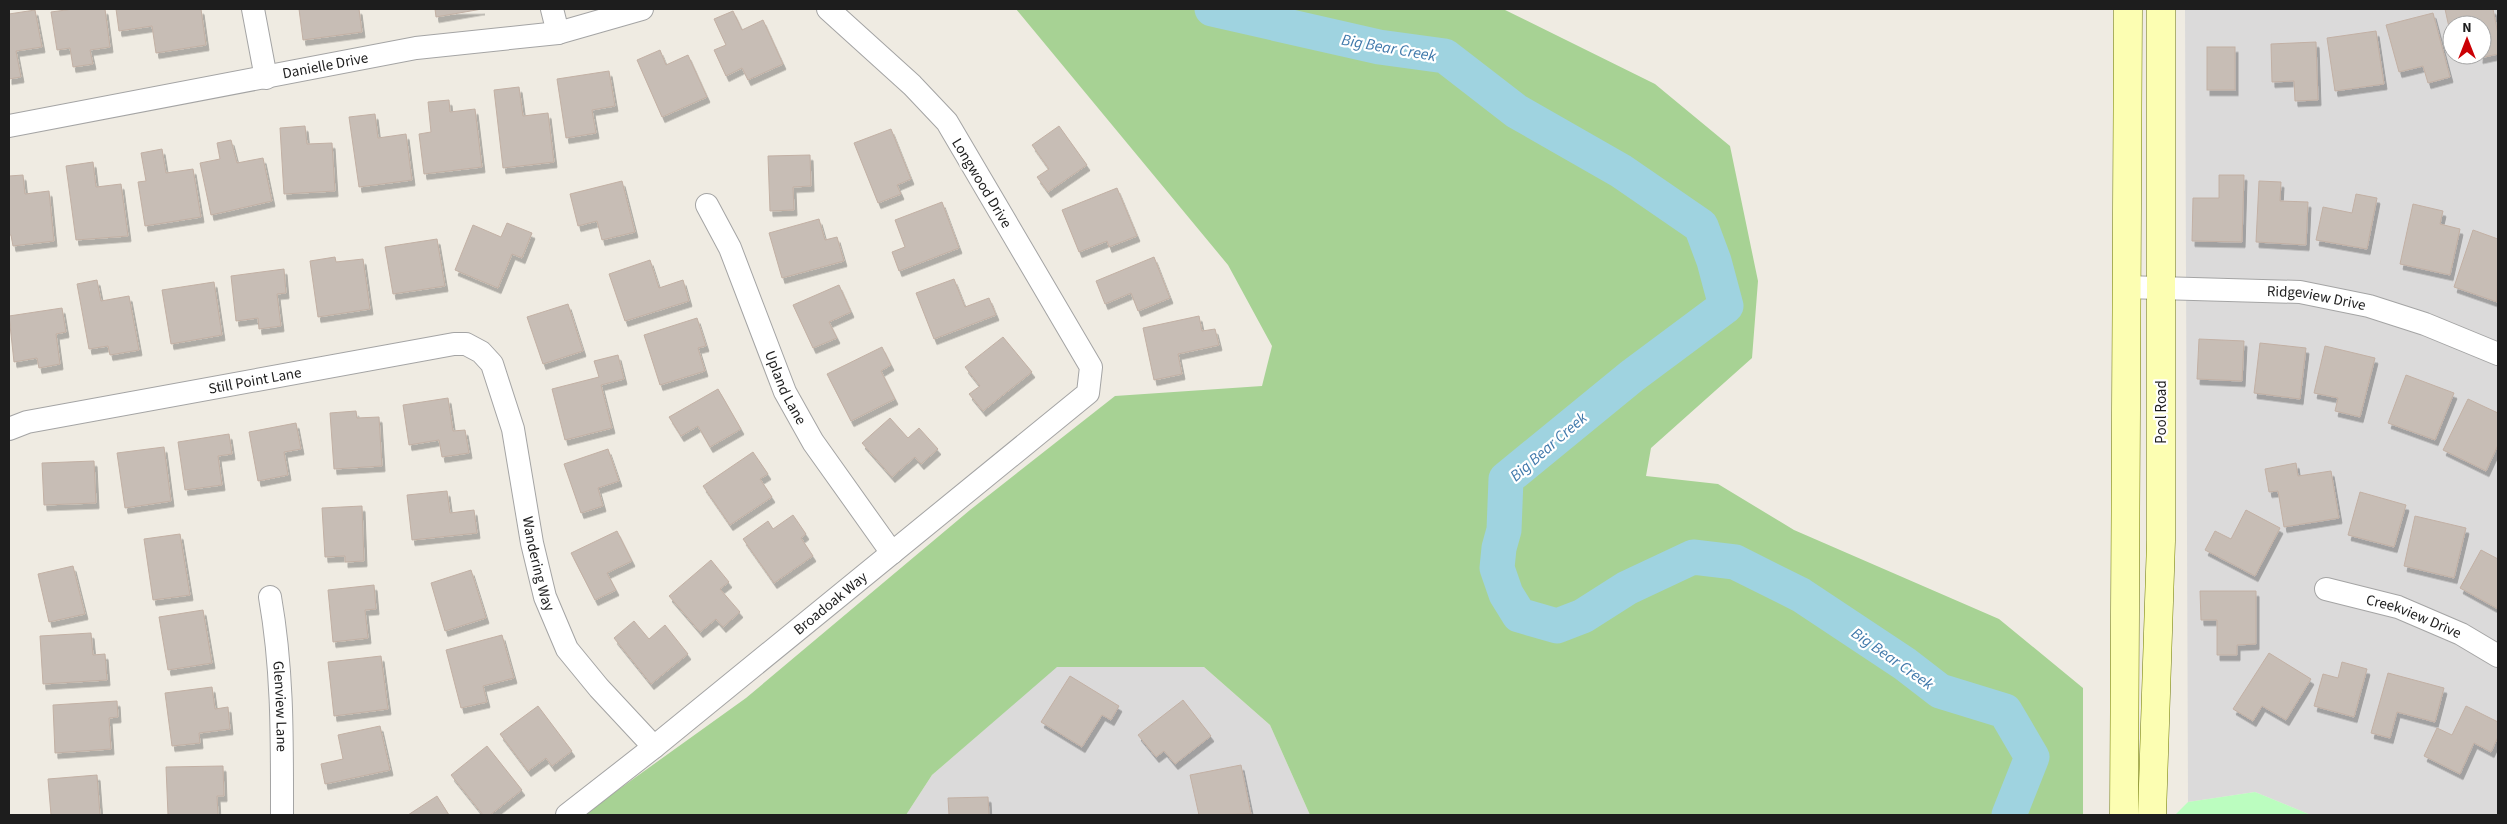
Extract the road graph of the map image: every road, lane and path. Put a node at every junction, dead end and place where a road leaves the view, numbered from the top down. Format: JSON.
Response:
{"nodes":[{"id":1,"x":253,"y":9,"type":"edge"},
{"id":2,"x":552,"y":9,"type":"edge"},
{"id":3,"x":642,"y":9,"type":"edge"},
{"id":4,"x":828,"y":9,"type":"edge"},
{"id":5,"x":2128,"y":9,"type":"edge"},
{"id":6,"x":2161,"y":9,"type":"edge"},
{"id":7,"x":558,"y":34,"type":"junction"},
{"id":8,"x":266,"y":78,"type":"junction"},
{"id":9,"x":9,"y":126,"type":"edge"},
{"id":10,"x":707,"y":205,"type":"dead end"},
{"id":11,"x":2126,"y":287,"type":"junction"},
{"id":12,"x":2161,"y":287,"type":"junction"},
{"id":13,"x":481,"y":352,"type":"joint"},
{"id":14,"x":2498,"y":354,"type":"edge"},
{"id":15,"x":1090,"y":388,"type":"joint"},
{"id":16,"x":18,"y":426,"type":"edge"},
{"id":17,"x":892,"y":553,"type":"junction"},
{"id":18,"x":2326,"y":589,"type":"dead end"},
{"id":19,"x":270,"y":597,"type":"dead end"},
{"id":20,"x":2498,"y":656,"type":"edge"},
{"id":21,"x":654,"y":747,"type":"junction"},
{"id":22,"x":282,"y":815,"type":"edge"},
{"id":23,"x":567,"y":815,"type":"edge"},
{"id":24,"x":2124,"y":815,"type":"edge"},
{"id":25,"x":2152,"y":815,"type":"edge"}],
"edges":[{"from":1,"to":8,"type":"street"},
{"from":2,"to":7,"type":"street"},
{"from":3,"to":7,"type":"street","name":"Danielle Drive"},
{"from":4,"to":15,"type":"street","name":"Longwood Drive"},
{"from":5,"to":11,"type":"main road"},
{"from":6,"to":12,"type":"main road","name":"Pool Road"},
{"from":7,"to":8,"type":"street","name":"Danielle Drive"},
{"from":8,"to":9,"type":"street","name":"Danielle Drive"},
{"from":10,"to":17,"type":"street","name":"Upland Lane"},
{"from":11,"to":12,"type":"street","name":"Ridgeview Drive"},
{"from":11,"to":24,"type":"main road"},
{"from":12,"to":14,"type":"street","name":"Ridgeview Drive"},
{"from":12,"to":25,"type":"main road","name":"Pool Road"},
{"from":13,"to":16,"type":"street","name":"Still Point Lane"},
{"from":13,"to":21,"type":"street","name":"Wandering Way"},
{"from":15,"to":17,"type":"street","name":"Broadoak Way"},
{"from":17,"to":21,"type":"street","name":"Broadoak Way"},
{"from":18,"to":20,"type":"street","name":"Creekview Drive"},
{"from":19,"to":22,"type":"street","name":"Glenview Lane"},
{"from":21,"to":23,"type":"street","name":"Broadoak Way"}]}
